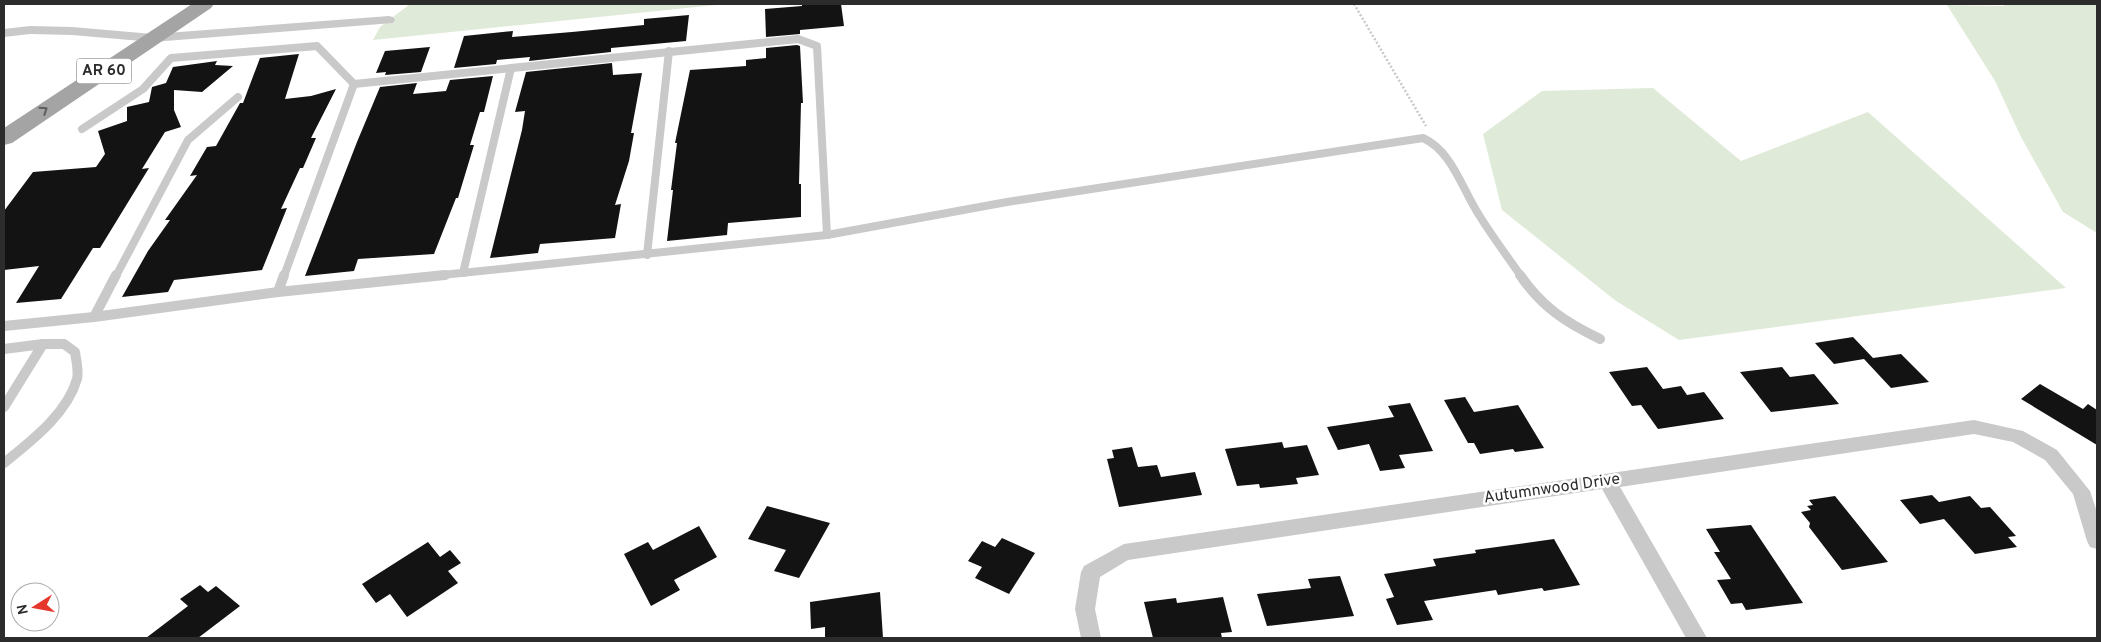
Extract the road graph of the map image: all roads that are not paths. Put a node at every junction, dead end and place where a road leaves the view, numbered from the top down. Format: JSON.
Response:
{"nodes":[{"id":1,"x":175,"y":4,"type":"edge"},
{"id":2,"x":204,"y":4,"type":"edge"},
{"id":3,"x":389,"y":20,"type":"dead end"},
{"id":4,"x":4,"y":33,"type":"edge"},
{"id":5,"x":126,"y":35,"type":"junction"},
{"id":6,"x":154,"y":38,"type":"junction"},
{"id":7,"x":669,"y":51,"type":"junction"},
{"id":8,"x":511,"y":68,"type":"junction"},
{"id":9,"x":354,"y":84,"type":"junction"},
{"id":10,"x":238,"y":97,"type":"dead end"},
{"id":11,"x":4,"y":116,"type":"edge"},
{"id":12,"x":82,"y":129,"type":"dead end"},
{"id":13,"x":4,"y":138,"type":"edge"},
{"id":14,"x":827,"y":235,"type":"junction"},
{"id":15,"x":647,"y":255,"type":"junction"},
{"id":16,"x":463,"y":274,"type":"junction"},
{"id":17,"x":278,"y":292,"type":"junction"},
{"id":18,"x":94,"y":317,"type":"junction"},
{"id":19,"x":4,"y":326,"type":"edge"},
{"id":20,"x":1600,"y":339,"type":"dead end"},
{"id":21,"x":43,"y":344,"type":"junction"},
{"id":22,"x":4,"y":349,"type":"edge"},
{"id":23,"x":4,"y":407,"type":"edge"},
{"id":24,"x":4,"y":463,"type":"edge"},
{"id":25,"x":1608,"y":481,"type":"junction"},
{"id":26,"x":2097,"y":541,"type":"edge"},
{"id":27,"x":1091,"y":638,"type":"edge"},
{"id":28,"x":1697,"y":638,"type":"edge"}],
"edges":[{"from":1,"to":5,"type":"main road","number":"AR 60"},
{"from":2,"to":6,"type":"main road","number":"AR 60"},
{"from":3,"to":6,"type":"street"},
{"from":4,"to":5,"type":"street"},
{"from":5,"to":6,"type":"street"},
{"from":5,"to":11,"type":"main road","number":"AR 60"},
{"from":13,"to":6,"type":"main road","number":"AR 60","one_way":true},
{"from":7,"to":8,"type":"lane"},
{"from":7,"to":14,"type":"lane"},
{"from":7,"to":15,"type":"lane"},
{"from":8,"to":9,"type":"lane"},
{"from":8,"to":16,"type":"lane"},
{"from":9,"to":12,"type":"lane"},
{"from":9,"to":17,"type":"lane"},
{"from":10,"to":18,"type":"lane"},
{"from":14,"to":15,"type":"lane"},
{"from":14,"to":20,"type":"lane"},
{"from":15,"to":16,"type":"lane"},
{"from":16,"to":17,"type":"lane"},
{"from":17,"to":18,"type":"lane"},
{"from":18,"to":19,"type":"lane"},
{"from":21,"to":22,"type":"lane"},
{"from":21,"to":23,"type":"lane"},
{"from":21,"to":24,"type":"lane"},
{"from":25,"to":26,"type":"street","name":"Autumnwood Drive"},
{"from":25,"to":27,"type":"street","name":"Autumnwood Drive"},
{"from":25,"to":28,"type":"street"}]}
